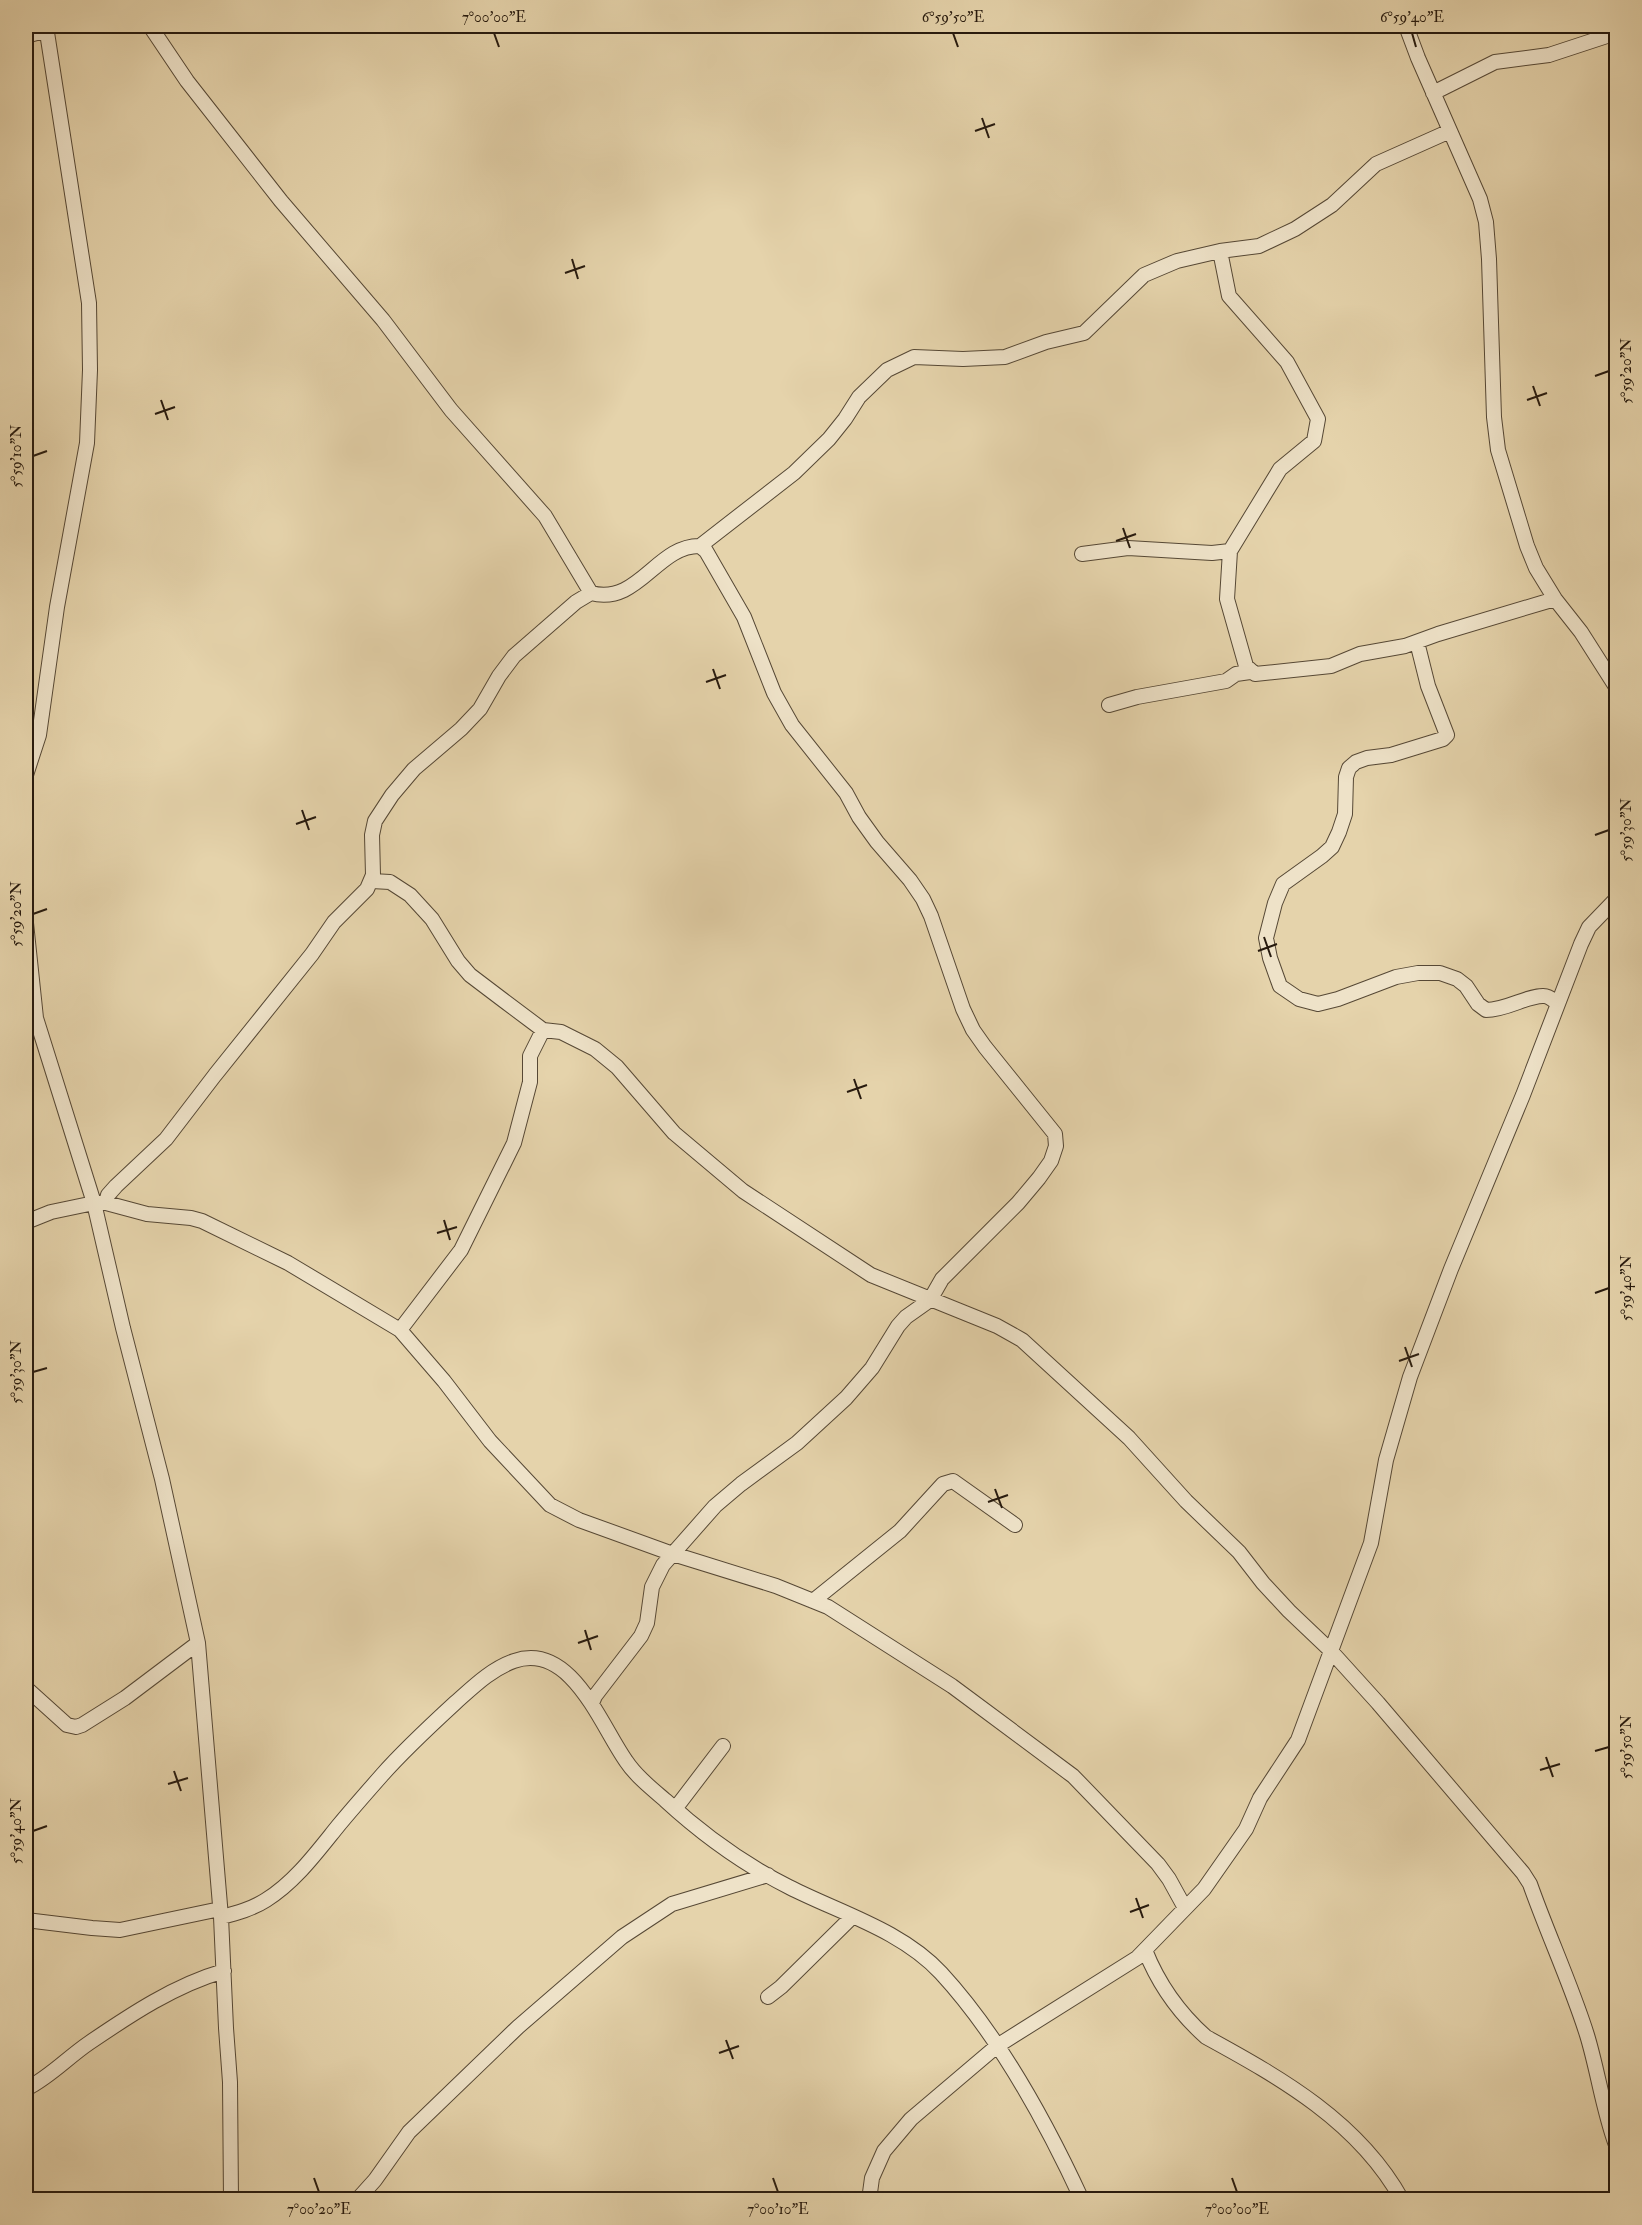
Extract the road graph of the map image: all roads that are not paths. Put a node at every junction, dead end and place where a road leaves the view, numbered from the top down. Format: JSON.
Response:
{"nodes":[{"id":1,"x":150,"y":26,"type":"edge"},
{"id":2,"x":1406,"y":26,"type":"edge"},
{"id":3,"x":48,"y":27,"type":"edge"},
{"id":4,"x":1617,"y":33,"type":"edge"},
{"id":5,"x":26,"y":36,"type":"edge"},
{"id":6,"x":1433,"y":93,"type":"junction"},
{"id":7,"x":1450,"y":131,"type":"junction"},
{"id":8,"x":1220,"y":251,"type":"junction"},
{"id":9,"x":700,"y":546,"type":"junction"},
{"id":10,"x":1230,"y":551,"type":"junction"},
{"id":11,"x":1082,"y":554,"type":"dead end"},
{"id":12,"x":588,"y":589,"type":"junction"},
{"id":13,"x":1555,"y":599,"type":"junction"},
{"id":14,"x":1417,"y":642,"type":"junction"},
{"id":15,"x":1251,"y":672,"type":"junction"},
{"id":16,"x":1617,"y":687,"type":"edge"},
{"id":17,"x":1109,"y":705,"type":"dead end"},
{"id":18,"x":26,"y":775,"type":"edge"},
{"id":19,"x":372,"y":881,"type":"junction"},
{"id":20,"x":1617,"y":899,"type":"edge"},
{"id":21,"x":26,"y":923,"type":"edge"},
{"id":22,"x":1557,"y":1003,"type":"junction"},
{"id":23,"x":543,"y":1030,"type":"junction"},
{"id":24,"x":100,"y":1203,"type":"junction"},
{"id":25,"x":26,"y":1222,"type":"edge"},
{"id":26,"x":930,"y":1300,"type":"junction"},
{"id":27,"x":400,"y":1330,"type":"junction"},
{"id":28,"x":1015,"y":1525,"type":"dead end"},
{"id":29,"x":673,"y":1554,"type":"junction"},
{"id":30,"x":813,"y":1600,"type":"junction"},
{"id":31,"x":198,"y":1643,"type":"junction"},
{"id":32,"x":1330,"y":1650,"type":"junction"},
{"id":33,"x":26,"y":1688,"type":"edge"},
{"id":34,"x":592,"y":1702,"type":"junction"},
{"id":35,"x":723,"y":1746,"type":"dead end"},
{"id":36,"x":675,"y":1809,"type":"junction"},
{"id":37,"x":747,"y":1863,"type":"junction"},
{"id":38,"x":768,"y":1875,"type":"junction"},
{"id":39,"x":746,"y":1882,"type":"junction"},
{"id":40,"x":1185,"y":1908,"type":"junction"},
{"id":41,"x":221,"y":1913,"type":"junction"},
{"id":42,"x":852,"y":1917,"type":"junction"},
{"id":43,"x":26,"y":1920,"type":"edge"},
{"id":44,"x":1145,"y":1950,"type":"junction"},
{"id":45,"x":224,"y":1971,"type":"junction"},
{"id":46,"x":768,"y":1997,"type":"dead end"},
{"id":47,"x":997,"y":2046,"type":"junction"},
{"id":48,"x":26,"y":2089,"type":"edge"},
{"id":49,"x":1617,"y":2145,"type":"edge"},
{"id":50,"x":231,"y":2199,"type":"edge"},
{"id":51,"x":357,"y":2199,"type":"edge"},
{"id":52,"x":869,"y":2199,"type":"edge"},
{"id":53,"x":1082,"y":2199,"type":"edge"},
{"id":54,"x":1402,"y":2199,"type":"edge"}],
"edges":[{"from":1,"to":12,"type":"street"},
{"from":2,"to":6,"type":"street"},
{"from":3,"to":5,"type":"street"},
{"from":3,"to":18,"type":"street"},
{"from":4,"to":6,"type":"street"},
{"from":6,"to":7,"type":"street"},
{"from":7,"to":8,"type":"street"},
{"from":7,"to":13,"type":"street"},
{"from":8,"to":9,"type":"street"},
{"from":8,"to":10,"type":"street"},
{"from":9,"to":12,"type":"street"},
{"from":9,"to":26,"type":"street"},
{"from":10,"to":11,"type":"street"},
{"from":10,"to":15,"type":"street"},
{"from":12,"to":19,"type":"street"},
{"from":13,"to":14,"type":"street"},
{"from":13,"to":16,"type":"street"},
{"from":14,"to":15,"type":"street"},
{"from":14,"to":22,"type":"street"},
{"from":15,"to":17,"type":"street"},
{"from":19,"to":23,"type":"street"},
{"from":19,"to":24,"type":"street"},
{"from":20,"to":22,"type":"street"},
{"from":21,"to":24,"type":"street"},
{"from":22,"to":32,"type":"street"},
{"from":23,"to":26,"type":"street"},
{"from":23,"to":27,"type":"street"},
{"from":24,"to":25,"type":"street"},
{"from":24,"to":27,"type":"street"},
{"from":24,"to":31,"type":"street"},
{"from":26,"to":29,"type":"street"},
{"from":26,"to":32,"type":"street"},
{"from":27,"to":29,"type":"street"},
{"from":28,"to":30,"type":"street"},
{"from":29,"to":30,"type":"street"},
{"from":29,"to":34,"type":"street"},
{"from":30,"to":40,"type":"street"},
{"from":31,"to":33,"type":"street"},
{"from":31,"to":41,"type":"street"},
{"from":32,"to":40,"type":"street"},
{"from":32,"to":49,"type":"street"},
{"from":34,"to":36,"type":"street"},
{"from":34,"to":41,"type":"street"},
{"from":35,"to":36,"type":"street"},
{"from":36,"to":37,"type":"street"},
{"from":37,"to":38,"type":"street"},
{"from":37,"to":39,"type":"street"},
{"from":38,"to":39,"type":"street"},
{"from":38,"to":42,"type":"street"},
{"from":39,"to":51,"type":"street"},
{"from":40,"to":44,"type":"street"},
{"from":41,"to":43,"type":"street"},
{"from":41,"to":45,"type":"street"},
{"from":42,"to":46,"type":"street"},
{"from":42,"to":47,"type":"street"},
{"from":44,"to":47,"type":"street"},
{"from":44,"to":54,"type":"street"},
{"from":45,"to":48,"type":"street"},
{"from":45,"to":50,"type":"street"},
{"from":47,"to":52,"type":"street"},
{"from":47,"to":53,"type":"street"}]}
